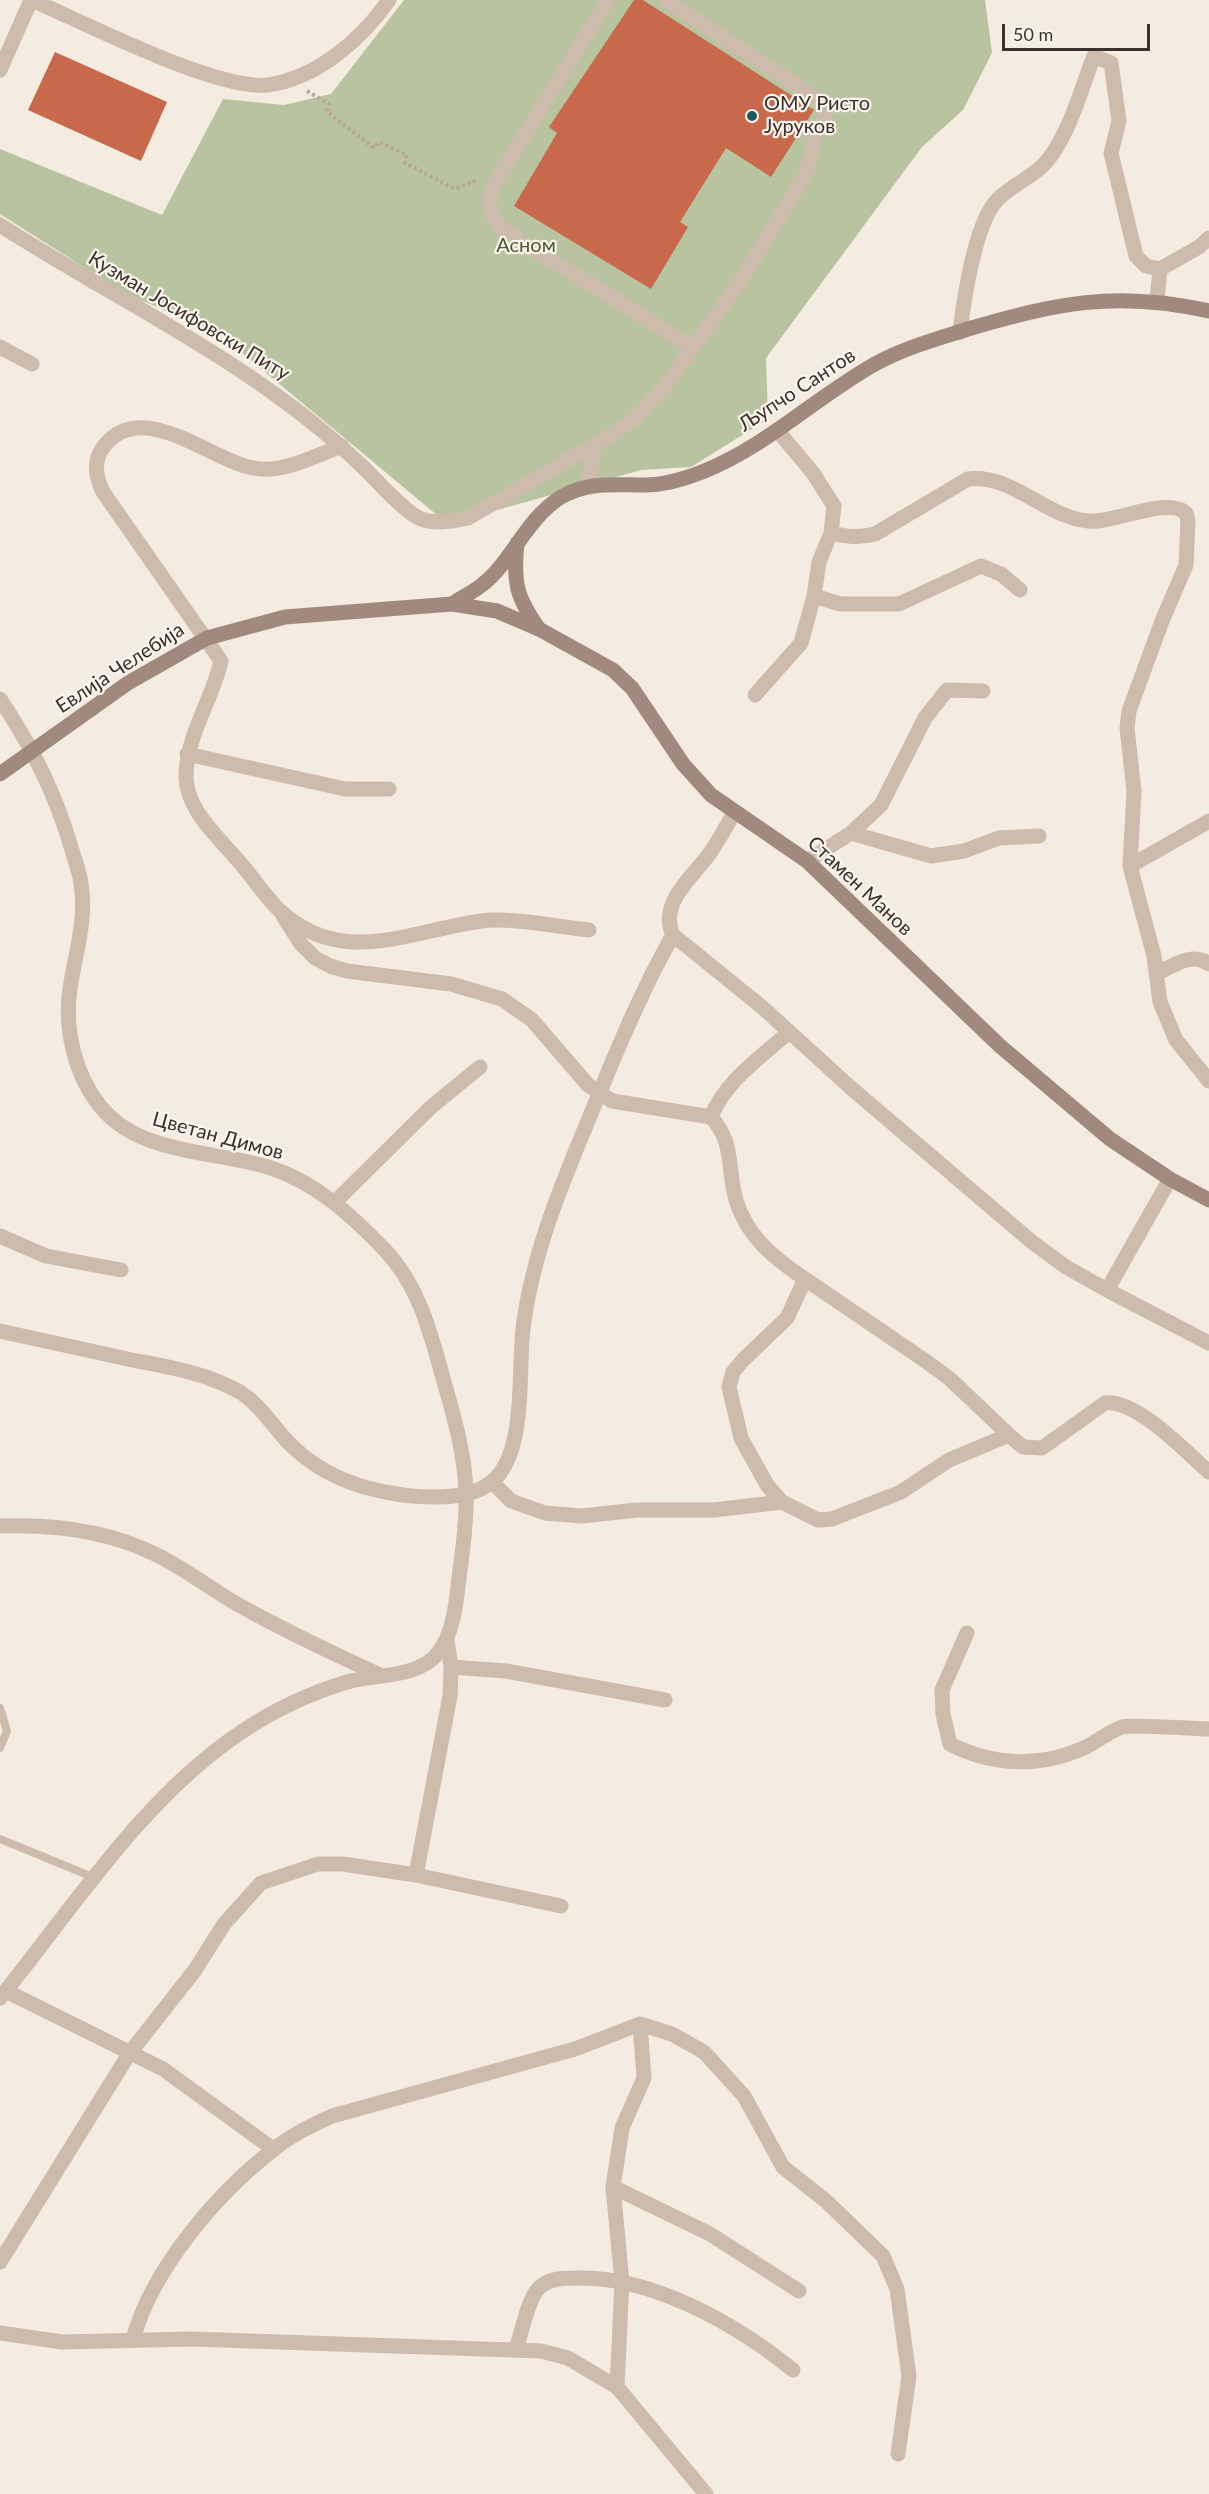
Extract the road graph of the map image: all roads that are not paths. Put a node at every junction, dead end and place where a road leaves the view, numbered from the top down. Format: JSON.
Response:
{"nodes":[{"id":1,"x":31,"y":0,"type":"edge"},
{"id":2,"x":388,"y":0,"type":"edge"},
{"id":3,"x":608,"y":0,"type":"edge"},
{"id":4,"x":666,"y":0,"type":"edge"},
{"id":5,"x":0,"y":70,"type":"edge"},
{"id":6,"x":0,"y":225,"type":"edge"},
{"id":7,"x":1209,"y":238,"type":"edge"},
{"id":8,"x":1160,"y":269,"type":"junction"},
{"id":9,"x":1157,"y":300,"type":"junction"},
{"id":10,"x":1209,"y":310,"type":"edge"},
{"id":11,"x":960,"y":332,"type":"junction"},
{"id":12,"x":0,"y":347,"type":"edge"},
{"id":13,"x":692,"y":347,"type":"junction"},
{"id":14,"x":32,"y":364,"type":"dead end"},
{"id":15,"x":777,"y":430,"type":"junction"},
{"id":16,"x":595,"y":444,"type":"junction"},
{"id":17,"x":342,"y":446,"type":"junction"},
{"id":18,"x":588,"y":485,"type":"junction"},
{"id":19,"x":831,"y":532,"type":"junction"},
{"id":20,"x":517,"y":543,"type":"junction"},
{"id":21,"x":1020,"y":590,"type":"dead end"},
{"id":22,"x":814,"y":596,"type":"junction"},
{"id":23,"x":452,"y":604,"type":"junction"},
{"id":24,"x":539,"y":629,"type":"junction"},
{"id":25,"x":207,"y":638,"type":"junction"},
{"id":26,"x":983,"y":691,"type":"dead end"},
{"id":27,"x":755,"y":695,"type":"dead end"},
{"id":28,"x":0,"y":699,"type":"edge"},
{"id":29,"x":33,"y":750,"type":"junction"},
{"id":30,"x":187,"y":754,"type":"junction"},
{"id":31,"x":0,"y":774,"type":"edge"},
{"id":32,"x":389,"y":789,"type":"dead end"},
{"id":33,"x":735,"y":812,"type":"junction"},
{"id":34,"x":1209,"y":821,"type":"edge"},
{"id":35,"x":851,"y":833,"type":"junction"},
{"id":36,"x":1039,"y":836,"type":"dead end"},
{"id":37,"x":807,"y":861,"type":"junction"},
{"id":38,"x":1130,"y":866,"type":"junction"},
{"id":39,"x":278,"y":909,"type":"junction"},
{"id":40,"x":589,"y":930,"type":"dead end"},
{"id":41,"x":673,"y":935,"type":"junction"},
{"id":42,"x":1209,"y":964,"type":"edge"},
{"id":43,"x":1156,"y":974,"type":"junction"},
{"id":44,"x":789,"y":1032,"type":"junction"},
{"id":45,"x":480,"y":1067,"type":"dead end"},
{"id":46,"x":1209,"y":1081,"type":"edge"},
{"id":47,"x":599,"y":1094,"type":"junction"},
{"id":48,"x":711,"y":1117,"type":"junction"},
{"id":49,"x":1170,"y":1179,"type":"junction"},
{"id":50,"x":1206,"y":1196,"type":"edge"},
{"id":51,"x":336,"y":1201,"type":"junction"},
{"id":52,"x":0,"y":1236,"type":"edge"},
{"id":53,"x":121,"y":1270,"type":"dead end"},
{"id":54,"x":805,"y":1280,"type":"junction"},
{"id":55,"x":1107,"y":1290,"type":"junction"},
{"id":56,"x":0,"y":1330,"type":"edge"},
{"id":57,"x":1209,"y":1343,"type":"edge"},
{"id":58,"x":1009,"y":1435,"type":"junction"},
{"id":59,"x":1209,"y":1472,"type":"edge"},
{"id":60,"x":492,"y":1482,"type":"junction"},
{"id":61,"x":466,"y":1495,"type":"junction"},
{"id":62,"x":782,"y":1502,"type":"junction"},
{"id":63,"x":0,"y":1526,"type":"edge"},
{"id":64,"x":967,"y":1633,"type":"dead end"},
{"id":65,"x":447,"y":1640,"type":"junction"},
{"id":66,"x":451,"y":1667,"type":"junction"},
{"id":67,"x":380,"y":1675,"type":"junction"},
{"id":68,"x":665,"y":1700,"type":"dead end"},
{"id":69,"x":0,"y":1708,"type":"edge"},
{"id":70,"x":1209,"y":1729,"type":"edge"},
{"id":71,"x":0,"y":1748,"type":"edge"},
{"id":72,"x":0,"y":1839,"type":"edge"},
{"id":73,"x":416,"y":1875,"type":"junction"},
{"id":74,"x":95,"y":1878,"type":"junction"},
{"id":75,"x":561,"y":1906,"type":"dead end"},
{"id":76,"x":3,"y":1995,"type":"edge"},
{"id":77,"x":640,"y":2024,"type":"junction"},
{"id":78,"x":129,"y":2054,"type":"junction"},
{"id":79,"x":273,"y":2149,"type":"junction"},
{"id":80,"x":613,"y":2187,"type":"junction"},
{"id":81,"x":0,"y":2262,"type":"edge"},
{"id":82,"x":622,"y":2282,"type":"junction"},
{"id":83,"x":799,"y":2291,"type":"dead end"},
{"id":84,"x":0,"y":2333,"type":"edge"},
{"id":85,"x":133,"y":2339,"type":"junction"},
{"id":86,"x":516,"y":2349,"type":"junction"},
{"id":87,"x":793,"y":2370,"type":"dead end"},
{"id":88,"x":616,"y":2387,"type":"junction"},
{"id":89,"x":898,"y":2454,"type":"dead end"},
{"id":90,"x":706,"y":2494,"type":"edge"}],
"edges":[{"from":1,"to":2,"type":"street"},
{"from":1,"to":5,"type":"street"},
{"from":3,"to":13,"type":"street"},
{"from":4,"to":13,"type":"street","name":"Кузман Јосифовски Питу"},
{"from":6,"to":17,"type":"street","name":"Кузман Јосифовски Питу"},
{"from":7,"to":8,"type":"street"},
{"from":8,"to":9,"type":"street"},
{"from":8,"to":11,"type":"street"},
{"from":9,"to":10,"type":"street","name":"Љупчо Сантов"},
{"from":9,"to":11,"type":"street","name":"Љупчо Сантов"},
{"from":11,"to":15,"type":"street","name":"Љупчо Сантов"},
{"from":12,"to":14,"type":"street"},
{"from":13,"to":16,"type":"street","name":"Кузман Јосифовски Питу"},
{"from":15,"to":18,"type":"street","name":"Љупчо Сантов"},
{"from":15,"to":19,"type":"street"},
{"from":16,"to":17,"type":"street","name":"Кузман Јосифовски Питу"},
{"from":16,"to":18,"type":"street"},
{"from":17,"to":25,"type":"street"},
{"from":18,"to":20,"type":"street","name":"Љупчо Сантов"},
{"from":19,"to":22,"type":"street"},
{"from":19,"to":38,"type":"street"},
{"from":20,"to":23,"type":"street","name":"Љупчо Сантов"},
{"from":20,"to":24,"type":"street"},
{"from":21,"to":22,"type":"street"},
{"from":22,"to":27,"type":"street"},
{"from":23,"to":24,"type":"street","name":"Стамен Манов"},
{"from":23,"to":25,"type":"street","name":"Евлија Челебија"},
{"from":24,"to":33,"type":"street","name":"Стамен Манов"},
{"from":25,"to":29,"type":"street","name":"Евлија Челебија"},
{"from":25,"to":30,"type":"street"},
{"from":26,"to":35,"type":"street"},
{"from":28,"to":29,"type":"street","name":"Цветан Димов"},
{"from":29,"to":31,"type":"street","name":"Евлија Челебија"},
{"from":29,"to":51,"type":"street","name":"Цветан Димов"},
{"from":30,"to":32,"type":"street"},
{"from":30,"to":39,"type":"street"},
{"from":33,"to":37,"type":"street","name":"Стамен Манов"},
{"from":33,"to":41,"type":"street"},
{"from":34,"to":38,"type":"street"},
{"from":35,"to":36,"type":"street"},
{"from":35,"to":37,"type":"street"},
{"from":37,"to":49,"type":"street","name":"Стамен Манов"},
{"from":38,"to":43,"type":"street"},
{"from":39,"to":40,"type":"street"},
{"from":39,"to":47,"type":"street"},
{"from":41,"to":44,"type":"street"},
{"from":41,"to":47,"type":"street"},
{"from":42,"to":43,"type":"street"},
{"from":43,"to":46,"type":"street"},
{"from":44,"to":48,"type":"street"},
{"from":44,"to":55,"type":"street"},
{"from":45,"to":51,"type":"street"},
{"from":47,"to":48,"type":"street"},
{"from":47,"to":60,"type":"street"},
{"from":48,"to":54,"type":"street"},
{"from":49,"to":50,"type":"street","name":"Стамен Манов"},
{"from":49,"to":55,"type":"street"},
{"from":51,"to":61,"type":"street","name":"Цветан Димов"},
{"from":52,"to":53,"type":"street"},
{"from":54,"to":58,"type":"street"},
{"from":54,"to":62,"type":"street"},
{"from":55,"to":57,"type":"street"},
{"from":56,"to":61,"type":"street"},
{"from":58,"to":59,"type":"street"},
{"from":58,"to":62,"type":"street"},
{"from":60,"to":61,"type":"street"},
{"from":60,"to":62,"type":"street"},
{"from":61,"to":65,"type":"street","name":"Цветан Димов"},
{"from":63,"to":67,"type":"street"},
{"from":64,"to":70,"type":"street"},
{"from":65,"to":66,"type":"street"},
{"from":65,"to":67,"type":"street"},
{"from":66,"to":68,"type":"street"},
{"from":66,"to":73,"type":"street"},
{"from":67,"to":74,"type":"street"},
{"from":69,"to":71,"type":"lane"},
{"from":72,"to":74,"type":"lane"},
{"from":73,"to":75,"type":"street"},
{"from":73,"to":78,"type":"street"},
{"from":74,"to":76,"type":"street"},
{"from":76,"to":78,"type":"street"},
{"from":77,"to":79,"type":"street"},
{"from":77,"to":80,"type":"street"},
{"from":77,"to":89,"type":"street"},
{"from":78,"to":79,"type":"street"},
{"from":78,"to":81,"type":"street"},
{"from":79,"to":85,"type":"street"},
{"from":80,"to":82,"type":"street"},
{"from":80,"to":83,"type":"street"},
{"from":82,"to":86,"type":"street"},
{"from":82,"to":87,"type":"street"},
{"from":82,"to":88,"type":"street"},
{"from":84,"to":85,"type":"street"},
{"from":85,"to":86,"type":"street"},
{"from":86,"to":88,"type":"street"},
{"from":88,"to":90,"type":"street"}]}
